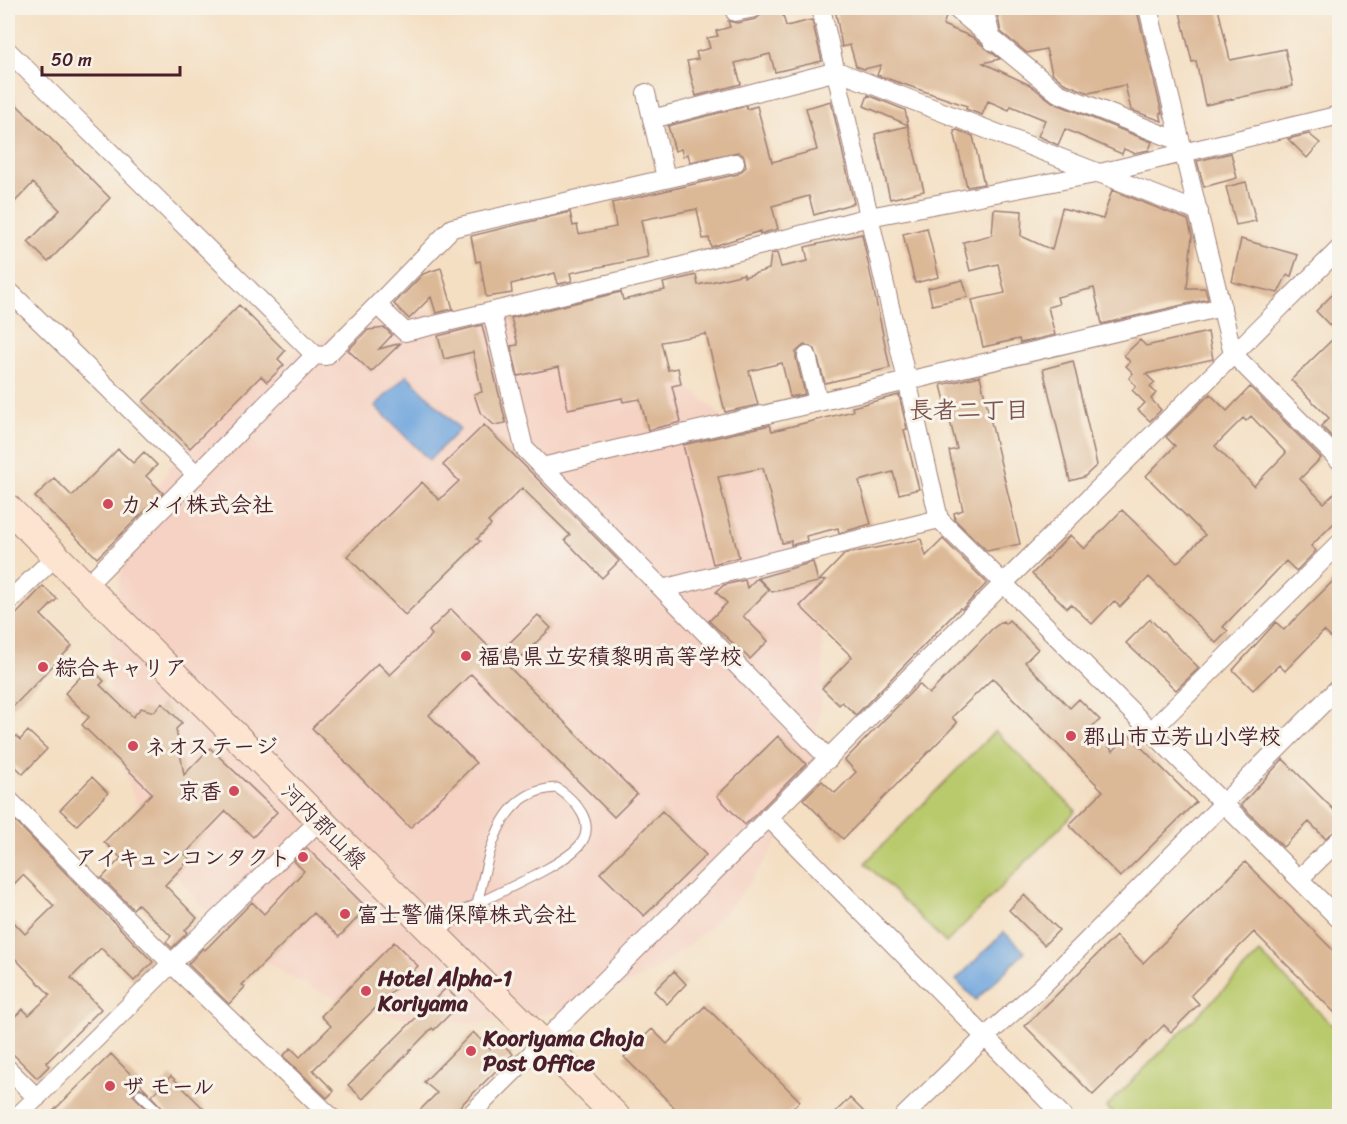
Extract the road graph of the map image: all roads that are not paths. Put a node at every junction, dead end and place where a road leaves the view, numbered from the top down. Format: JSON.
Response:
{"nodes":[{"id":1,"x":754,"y":8,"type":"edge"},
{"id":2,"x":821,"y":8,"type":"edge"},
{"id":3,"x":955,"y":8,"type":"edge"},
{"id":4,"x":986,"y":8,"type":"edge"},
{"id":5,"x":1148,"y":8,"type":"edge"},
{"id":6,"x":735,"y":12,"type":"dead end"},
{"id":7,"x":992,"y":41,"type":"junction"},
{"id":8,"x":8,"y":51,"type":"edge"},
{"id":9,"x":837,"y":71,"type":"junction"},
{"id":10,"x":646,"y":93,"type":"dead end"},
{"id":11,"x":1340,"y":115,"type":"edge"},
{"id":12,"x":652,"y":119,"type":"junction"},
{"id":13,"x":1183,"y":147,"type":"junction"},
{"id":14,"x":735,"y":163,"type":"dead end"},
{"id":15,"x":1100,"y":173,"type":"junction"},
{"id":16,"x":666,"y":178,"type":"junction"},
{"id":17,"x":1199,"y":212,"type":"junction"},
{"id":18,"x":869,"y":217,"type":"junction"},
{"id":19,"x":1340,"y":248,"type":"edge"},
{"id":20,"x":8,"y":290,"type":"edge"},
{"id":21,"x":376,"y":305,"type":"junction"},
{"id":22,"x":1221,"y":307,"type":"junction"},
{"id":23,"x":492,"y":313,"type":"junction"},
{"id":24,"x":1233,"y":354,"type":"junction"},
{"id":25,"x":315,"y":355,"type":"junction"},
{"id":26,"x":807,"y":356,"type":"dead end"},
{"id":27,"x":907,"y":380,"type":"junction"},
{"id":28,"x":818,"y":402,"type":"junction"},
{"id":29,"x":1340,"y":461,"type":"edge"},
{"id":30,"x":542,"y":467,"type":"junction"},
{"id":31,"x":196,"y":475,"type":"junction"},
{"id":32,"x":8,"y":508,"type":"edge"},
{"id":33,"x":939,"y":519,"type":"junction"},
{"id":34,"x":1340,"y":543,"type":"edge"},
{"id":35,"x":56,"y":556,"type":"junction"},
{"id":36,"x":1005,"y":584,"type":"junction"},
{"id":37,"x":86,"y":586,"type":"junction"},
{"id":38,"x":662,"y":589,"type":"junction"},
{"id":39,"x":8,"y":602,"type":"edge"},
{"id":40,"x":1340,"y":686,"type":"edge"},
{"id":41,"x":1152,"y":730,"type":"junction"},
{"id":42,"x":829,"y":759,"type":"junction"},
{"id":43,"x":8,"y":799,"type":"edge"},
{"id":44,"x":1223,"y":801,"type":"junction"},
{"id":45,"x":768,"y":817,"type":"junction"},
{"id":46,"x":319,"y":821,"type":"junction"},
{"id":47,"x":1340,"y":839,"type":"edge"},
{"id":48,"x":1299,"y":879,"type":"junction"},
{"id":49,"x":477,"y":904,"type":"junction"},
{"id":50,"x":1340,"y":920,"type":"edge"},
{"id":51,"x":436,"y":938,"type":"junction"},
{"id":52,"x":171,"y":963,"type":"junction"},
{"id":53,"x":985,"y":1037,"type":"junction"},
{"id":54,"x":542,"y":1044,"type":"junction"},
{"id":55,"x":8,"y":1069,"type":"edge"},
{"id":56,"x":140,"y":1094,"type":"dead end"},
{"id":57,"x":37,"y":1098,"type":"junction"},
{"id":58,"x":18,"y":1116,"type":"edge"},
{"id":59,"x":163,"y":1116,"type":"edge"},
{"id":60,"x":330,"y":1116,"type":"edge"},
{"id":61,"x":469,"y":1116,"type":"edge"},
{"id":62,"x":616,"y":1116,"type":"edge"},
{"id":63,"x":904,"y":1116,"type":"edge"},
{"id":64,"x":1063,"y":1116,"type":"edge"}],
"edges":[{"from":1,"to":6,"type":"street"},
{"from":2,"to":9,"type":"street"},
{"from":3,"to":7,"type":"street"},
{"from":4,"to":7,"type":"street"},
{"from":5,"to":13,"type":"street"},
{"from":7,"to":13,"type":"street"},
{"from":8,"to":25,"type":"street"},
{"from":9,"to":12,"type":"street"},
{"from":9,"to":15,"type":"street"},
{"from":9,"to":18,"type":"street"},
{"from":10,"to":12,"type":"street"},
{"from":11,"to":13,"type":"street"},
{"from":12,"to":16,"type":"street"},
{"from":13,"to":15,"type":"street"},
{"from":13,"to":17,"type":"street"},
{"from":14,"to":16,"type":"street"},
{"from":15,"to":17,"type":"street"},
{"from":15,"to":18,"type":"street"},
{"from":16,"to":21,"type":"street"},
{"from":17,"to":22,"type":"street"},
{"from":18,"to":23,"type":"street"},
{"from":18,"to":27,"type":"street"},
{"from":19,"to":24,"type":"street"},
{"from":20,"to":31,"type":"street"},
{"from":21,"to":23,"type":"street"},
{"from":21,"to":25,"type":"street"},
{"from":22,"to":24,"type":"street"},
{"from":22,"to":27,"type":"street"},
{"from":23,"to":30,"type":"street"},
{"from":24,"to":29,"type":"street"},
{"from":24,"to":36,"type":"street"},
{"from":25,"to":31,"type":"street"},
{"from":26,"to":28,"type":"street"},
{"from":27,"to":28,"type":"street"},
{"from":27,"to":33,"type":"street"},
{"from":28,"to":30,"type":"street"},
{"from":30,"to":38,"type":"street"},
{"from":31,"to":37,"type":"street"},
{"from":32,"to":35,"type":"main road","name":"河内郡山線"},
{"from":33,"to":36,"type":"street"},
{"from":33,"to":38,"type":"street"},
{"from":34,"to":41,"type":"street"},
{"from":35,"to":37,"type":"main road","name":"河内郡山線"},
{"from":35,"to":39,"type":"street"},
{"from":36,"to":41,"type":"street"},
{"from":36,"to":42,"type":"street"},
{"from":37,"to":46,"type":"main road","name":"河内郡山線"},
{"from":38,"to":42,"type":"street"},
{"from":40,"to":44,"type":"street"},
{"from":41,"to":44,"type":"street"},
{"from":42,"to":45,"type":"street"},
{"from":43,"to":52,"type":"street"},
{"from":44,"to":48,"type":"street"},
{"from":44,"to":53,"type":"street"},
{"from":45,"to":53,"type":"street"},
{"from":45,"to":54,"type":"street"},
{"from":46,"to":51,"type":"main road","name":"河内郡山線"},
{"from":46,"to":52,"type":"street"},
{"from":47,"to":48,"type":"street"},
{"from":48,"to":50,"type":"street"},
{"from":49,"to":49,"type":"lane"},
{"from":49,"to":51,"type":"lane"},
{"from":51,"to":54,"type":"main road","name":"河内郡山線"},
{"from":52,"to":57,"type":"street"},
{"from":52,"to":60,"type":"street"},
{"from":53,"to":63,"type":"street"},
{"from":53,"to":64,"type":"street"},
{"from":54,"to":61,"type":"street"},
{"from":54,"to":62,"type":"main road","name":"河内郡山線"},
{"from":55,"to":57,"type":"street"},
{"from":56,"to":59,"type":"lane"},
{"from":57,"to":58,"type":"street"}]}
